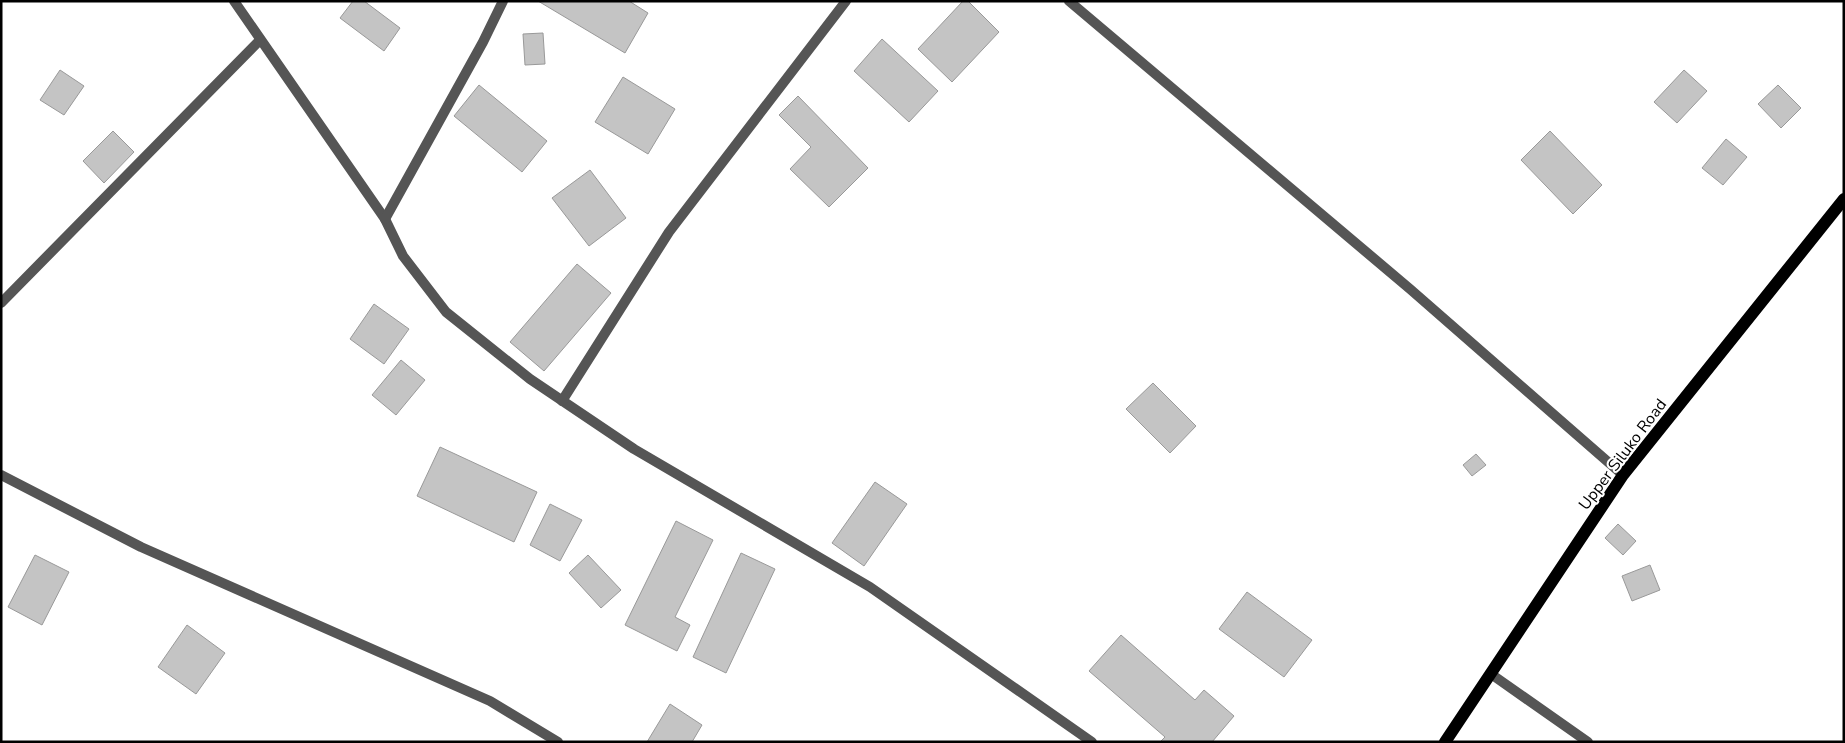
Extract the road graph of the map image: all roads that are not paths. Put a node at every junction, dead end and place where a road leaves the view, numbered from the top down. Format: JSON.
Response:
{"nodes":[{"id":1,"x":234,"y":1,"type":"edge"},
{"id":2,"x":503,"y":1,"type":"edge"},
{"id":3,"x":846,"y":1,"type":"edge"},
{"id":4,"x":1069,"y":1,"type":"edge"},
{"id":5,"x":260,"y":40,"type":"junction"},
{"id":6,"x":1844,"y":199,"type":"edge"},
{"id":7,"x":385,"y":218,"type":"junction"},
{"id":8,"x":1,"y":303,"type":"edge"},
{"id":9,"x":562,"y":401,"type":"junction"},
{"id":10,"x":1,"y":475,"type":"edge"},
{"id":11,"x":1623,"y":475,"type":"junction"},
{"id":12,"x":1491,"y":674,"type":"junction"},
{"id":13,"x":558,"y":742,"type":"edge"},
{"id":14,"x":1092,"y":742,"type":"edge"},
{"id":15,"x":1445,"y":742,"type":"edge"},
{"id":16,"x":1588,"y":742,"type":"edge"}],
"edges":[{"from":1,"to":5,"type":"street"},
{"from":2,"to":7,"type":"street"},
{"from":3,"to":9,"type":"street"},
{"from":4,"to":11,"type":"street"},
{"from":5,"to":7,"type":"street"},
{"from":5,"to":8,"type":"street"},
{"from":6,"to":11,"type":"main road","name":"Upper Siluko Road"},
{"from":7,"to":9,"type":"street"},
{"from":9,"to":14,"type":"street"},
{"from":10,"to":13,"type":"street"},
{"from":11,"to":12,"type":"main road","name":"Upper Siluko Road"},
{"from":12,"to":15,"type":"main road","name":"Upper Siluko Road"},
{"from":12,"to":16,"type":"street"}]}
